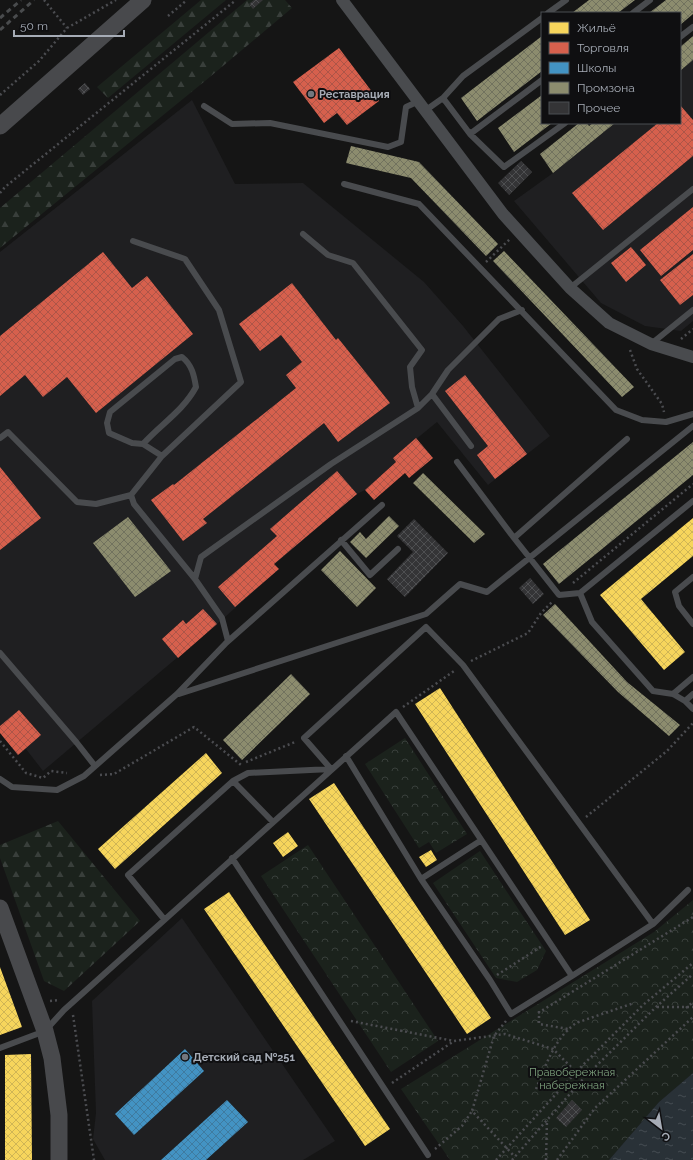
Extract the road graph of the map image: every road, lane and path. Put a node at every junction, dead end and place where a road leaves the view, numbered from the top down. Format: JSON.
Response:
{"nodes":[{"id":1,"x":44,"y":0,"type":"edge"},
{"id":2,"x":116,"y":0,"type":"edge"},
{"id":3,"x":143,"y":0,"type":"edge"},
{"id":4,"x":187,"y":0,"type":"edge"},
{"id":5,"x":236,"y":0,"type":"edge"},
{"id":6,"x":342,"y":0,"type":"edge"},
{"id":7,"x":566,"y":0,"type":"edge"},
{"id":8,"x":650,"y":0,"type":"edge"},
{"id":9,"x":549,"y":12,"type":"edge"},
{"id":10,"x":634,"y":12,"type":"edge"},
{"id":11,"x":168,"y":16,"type":"dead end"},
{"id":12,"x":541,"y":19,"type":"edge"},
{"id":13,"x":693,"y":27,"type":"edge"},
{"id":14,"x":67,"y":28,"type":"junction"},
{"id":15,"x":681,"y":36,"type":"edge"},
{"id":16,"x":541,"y":81,"type":"edge"},
{"id":17,"x":0,"y":95,"type":"edge"},
{"id":18,"x":443,"y":98,"type":"junction"},
{"id":19,"x":422,"y":105,"type":"junction"},
{"id":20,"x":204,"y":106,"type":"dead end"},
{"id":21,"x":563,"y":124,"type":"edge"},
{"id":22,"x":0,"y":126,"type":"edge"},
{"id":23,"x":470,"y":134,"type":"junction"},
{"id":24,"x":344,"y":184,"type":"dead end"},
{"id":25,"x":693,"y":189,"type":"edge"},
{"id":26,"x":0,"y":194,"type":"edge"},
{"id":27,"x":303,"y":234,"type":"dead end"},
{"id":28,"x":511,"y":237,"type":"dead end"},
{"id":29,"x":133,"y":241,"type":"dead end"},
{"id":30,"x":481,"y":266,"type":"junction"},
{"id":31,"x":570,"y":288,"type":"junction"},
{"id":32,"x":522,"y":310,"type":"junction"},
{"id":33,"x":693,"y":310,"type":"edge"},
{"id":34,"x":650,"y":344,"type":"junction"},
{"id":35,"x":630,"y":350,"type":"dead end"},
{"id":36,"x":693,"y":357,"type":"edge"},
{"id":37,"x":432,"y":394,"type":"junction"},
{"id":38,"x":418,"y":408,"type":"junction"},
{"id":39,"x":693,"y":414,"type":"edge"},
{"id":40,"x":666,"y":422,"type":"junction"},
{"id":41,"x":693,"y":426,"type":"edge"},
{"id":42,"x":0,"y":438,"type":"edge"},
{"id":43,"x":627,"y":439,"type":"dead end"},
{"id":44,"x":143,"y":444,"type":"junction"},
{"id":45,"x":471,"y":446,"type":"dead end"},
{"id":46,"x":162,"y":456,"type":"junction"},
{"id":47,"x":457,"y":462,"type":"dead end"},
{"id":48,"x":693,"y":484,"type":"edge"},
{"id":49,"x":131,"y":495,"type":"junction"},
{"id":50,"x":693,"y":501,"type":"edge"},
{"id":51,"x":382,"y":505,"type":"dead end"},
{"id":52,"x":514,"y":538,"type":"junction"},
{"id":53,"x":341,"y":540,"type":"junction"},
{"id":54,"x":398,"y":548,"type":"dead end"},
{"id":55,"x":530,"y":557,"type":"junction"},
{"id":56,"x":693,"y":577,"type":"edge"},
{"id":57,"x":195,"y":579,"type":"junction"},
{"id":58,"x":580,"y":593,"type":"junction"},
{"id":59,"x":559,"y":595,"type":"junction"},
{"id":60,"x":693,"y":624,"type":"edge"},
{"id":61,"x":228,"y":641,"type":"junction"},
{"id":62,"x":0,"y":653,"type":"edge"},
{"id":63,"x":463,"y":665,"type":"junction"},
{"id":64,"x":693,"y":677,"type":"edge"},
{"id":65,"x":177,"y":694,"type":"junction"},
{"id":66,"x":673,"y":694,"type":"junction"},
{"id":67,"x":693,"y":694,"type":"edge"},
{"id":68,"x":685,"y":701,"type":"junction"},
{"id":69,"x":693,"y":709,"type":"edge"},
{"id":70,"x":396,"y":712,"type":"junction"},
{"id":71,"x":693,"y":723,"type":"edge"},
{"id":72,"x":304,"y":738,"type":"junction"},
{"id":73,"x":0,"y":741,"type":"edge"},
{"id":74,"x":346,"y":756,"type":"junction"},
{"id":75,"x":240,"y":764,"type":"junction"},
{"id":76,"x":95,"y":766,"type":"junction"},
{"id":77,"x":331,"y":770,"type":"junction"},
{"id":78,"x":248,"y":773,"type":"junction"},
{"id":79,"x":84,"y":776,"type":"junction"},
{"id":80,"x":0,"y":779,"type":"edge"},
{"id":81,"x":233,"y":781,"type":"junction"},
{"id":82,"x":273,"y":822,"type":"junction"},
{"id":83,"x":578,"y":823,"type":"junction"},
{"id":84,"x":480,"y":841,"type":"junction"},
{"id":85,"x":232,"y":858,"type":"junction"},
{"id":86,"x":421,"y":879,"type":"junction"},
{"id":87,"x":688,"y":890,"type":"dead end"},
{"id":88,"x":0,"y":908,"type":"edge"},
{"id":89,"x":693,"y":917,"type":"edge"},
{"id":90,"x":164,"y":919,"type":"junction"},
{"id":91,"x":653,"y":924,"type":"junction"},
{"id":92,"x":549,"y":941,"type":"junction"},
{"id":93,"x":693,"y":963,"type":"edge"},
{"id":94,"x":693,"y":974,"type":"edge"},
{"id":95,"x":572,"y":976,"type":"junction"},
{"id":96,"x":490,"y":980,"type":"junction"},
{"id":97,"x":634,"y":1002,"type":"dead end"},
{"id":98,"x":693,"y":1002,"type":"edge"},
{"id":99,"x":656,"y":1007,"type":"junction"},
{"id":100,"x":693,"y":1007,"type":"edge"},
{"id":101,"x":686,"y":1008,"type":"junction"},
{"id":102,"x":72,"y":1012,"type":"dead end"},
{"id":103,"x":538,"y":1012,"type":"dead end"},
{"id":104,"x":511,"y":1014,"type":"junction"},
{"id":105,"x":693,"y":1017,"type":"edge"},
{"id":106,"x":338,"y":1018,"type":"junction"},
{"id":107,"x":539,"y":1024,"type":"dead end"},
{"id":108,"x":568,"y":1029,"type":"junction"},
{"id":109,"x":45,"y":1031,"type":"junction"},
{"id":110,"x":494,"y":1036,"type":"junction"},
{"id":111,"x":454,"y":1041,"type":"junction"},
{"id":112,"x":0,"y":1048,"type":"edge"},
{"id":113,"x":553,"y":1049,"type":"junction"},
{"id":114,"x":571,"y":1067,"type":"dead end"},
{"id":115,"x":385,"y":1087,"type":"junction"},
{"id":116,"x":536,"y":1089,"type":"dead end"},
{"id":117,"x":472,"y":1111,"type":"junction"},
{"id":118,"x":547,"y":1120,"type":"junction"},
{"id":119,"x":506,"y":1149,"type":"junction"},
{"id":120,"x":428,"y":1155,"type":"joint"},
{"id":121,"x":515,"y":1157,"type":"junction"},
{"id":122,"x":59,"y":1160,"type":"edge"},
{"id":123,"x":94,"y":1160,"type":"edge"},
{"id":124,"x":496,"y":1160,"type":"edge"},
{"id":125,"x":512,"y":1160,"type":"edge"},
{"id":126,"x":546,"y":1160,"type":"edge"},
{"id":127,"x":557,"y":1160,"type":"edge"}],
"edges":[{"from":1,"to":14,"type":"path"},
{"from":2,"to":14,"type":"path"},
{"from":3,"to":22,"type":"main road"},
{"from":4,"to":11,"type":"path"},
{"from":5,"to":26,"type":"path"},
{"from":6,"to":19,"type":"street"},
{"from":7,"to":9,"type":"lane"},
{"from":8,"to":10,"type":"lane"},
{"from":12,"to":18,"type":"lane"},
{"from":13,"to":15,"type":"lane"},
{"from":14,"to":17,"type":"path"},
{"from":16,"to":23,"type":"lane"},
{"from":18,"to":19,"type":"lane"},
{"from":18,"to":23,"type":"lane"},
{"from":19,"to":20,"type":"lane"},
{"from":19,"to":31,"type":"street"},
{"from":21,"to":23,"type":"lane"},
{"from":24,"to":30,"type":"lane"},
{"from":25,"to":31,"type":"lane"},
{"from":27,"to":38,"type":"lane"},
{"from":28,"to":30,"type":"path"},
{"from":29,"to":46,"type":"lane"},
{"from":30,"to":32,"type":"lane"},
{"from":31,"to":34,"type":"street"},
{"from":32,"to":37,"type":"lane"},
{"from":32,"to":40,"type":"lane"},
{"from":33,"to":34,"type":"lane"},
{"from":34,"to":36,"type":"street"},
{"from":35,"to":40,"type":"path"},
{"from":37,"to":38,"type":"lane"},
{"from":37,"to":45,"type":"lane"},
{"from":38,"to":57,"type":"lane"},
{"from":39,"to":40,"type":"lane"},
{"from":41,"to":55,"type":"lane"},
{"from":42,"to":49,"type":"lane"},
{"from":43,"to":52,"type":"lane"},
{"from":44,"to":44,"type":"lane"},
{"from":44,"to":46,"type":"lane"},
{"from":46,"to":49,"type":"lane"},
{"from":47,"to":52,"type":"lane"},
{"from":48,"to":59,"type":"path"},
{"from":49,"to":57,"type":"lane"},
{"from":50,"to":58,"type":"lane"},
{"from":51,"to":53,"type":"lane"},
{"from":52,"to":55,"type":"lane"},
{"from":53,"to":54,"type":"lane"},
{"from":53,"to":61,"type":"lane"},
{"from":55,"to":59,"type":"lane"},
{"from":55,"to":65,"type":"lane"},
{"from":56,"to":60,"type":"lane"},
{"from":57,"to":61,"type":"lane"},
{"from":58,"to":59,"type":"lane"},
{"from":58,"to":66,"type":"lane"},
{"from":59,"to":63,"type":"path"},
{"from":61,"to":65,"type":"lane"},
{"from":62,"to":76,"type":"lane"},
{"from":63,"to":70,"type":"path"},
{"from":63,"to":72,"type":"lane"},
{"from":63,"to":83,"type":"lane"},
{"from":64,"to":66,"type":"lane"},
{"from":65,"to":76,"type":"lane"},
{"from":66,"to":68,"type":"lane"},
{"from":67,"to":68,"type":"lane"},
{"from":68,"to":69,"type":"lane"},
{"from":70,"to":74,"type":"lane"},
{"from":70,"to":84,"type":"lane"},
{"from":71,"to":83,"type":"path"},
{"from":72,"to":75,"type":"path"},
{"from":72,"to":77,"type":"lane"},
{"from":73,"to":79,"type":"path"},
{"from":74,"to":77,"type":"lane"},
{"from":74,"to":86,"type":"lane"},
{"from":75,"to":78,"type":"path"},
{"from":75,"to":79,"type":"path"},
{"from":76,"to":79,"type":"lane"},
{"from":77,"to":78,"type":"lane"},
{"from":77,"to":82,"type":"lane"},
{"from":78,"to":81,"type":"lane"},
{"from":79,"to":80,"type":"lane"},
{"from":81,"to":82,"type":"lane"},
{"from":81,"to":90,"type":"lane"},
{"from":82,"to":85,"type":"lane"},
{"from":83,"to":91,"type":"lane"},
{"from":84,"to":86,"type":"lane"},
{"from":84,"to":92,"type":"lane"},
{"from":85,"to":90,"type":"lane"},
{"from":85,"to":106,"type":"lane"},
{"from":86,"to":96,"type":"lane"},
{"from":87,"to":91,"type":"lane"},
{"from":88,"to":109,"type":"main road"},
{"from":89,"to":103,"type":"path"},
{"from":90,"to":109,"type":"lane"},
{"from":91,"to":95,"type":"lane"},
{"from":92,"to":95,"type":"lane"},
{"from":92,"to":96,"type":"path"},
{"from":93,"to":119,"type":"path"},
{"from":94,"to":99,"type":"path"},
{"from":95,"to":104,"type":"lane"},
{"from":96,"to":104,"type":"lane"},
{"from":97,"to":108,"type":"path"},
{"from":98,"to":101,"type":"path"},
{"from":99,"to":101,"type":"path"},
{"from":99,"to":118,"type":"path"},
{"from":100,"to":101,"type":"path"},
{"from":102,"to":123,"type":"path"},
{"from":104,"to":110,"type":"path"},
{"from":105,"to":127,"type":"path"},
{"from":106,"to":111,"type":"path"},
{"from":106,"to":115,"type":"lane"},
{"from":107,"to":108,"type":"path"},
{"from":108,"to":113,"type":"path"},
{"from":109,"to":112,"type":"lane"},
{"from":109,"to":122,"type":"main road"},
{"from":110,"to":111,"type":"path"},
{"from":110,"to":113,"type":"path"},
{"from":110,"to":117,"type":"path"},
{"from":111,"to":115,"type":"path"},
{"from":113,"to":114,"type":"path"},
{"from":113,"to":116,"type":"path"},
{"from":115,"to":120,"type":"lane"},
{"from":117,"to":119,"type":"path"},
{"from":117,"to":120,"type":"path"},
{"from":118,"to":121,"type":"path"},
{"from":118,"to":126,"type":"path"},
{"from":119,"to":121,"type":"path"},
{"from":119,"to":124,"type":"path"},
{"from":121,"to":125,"type":"path"}]}
